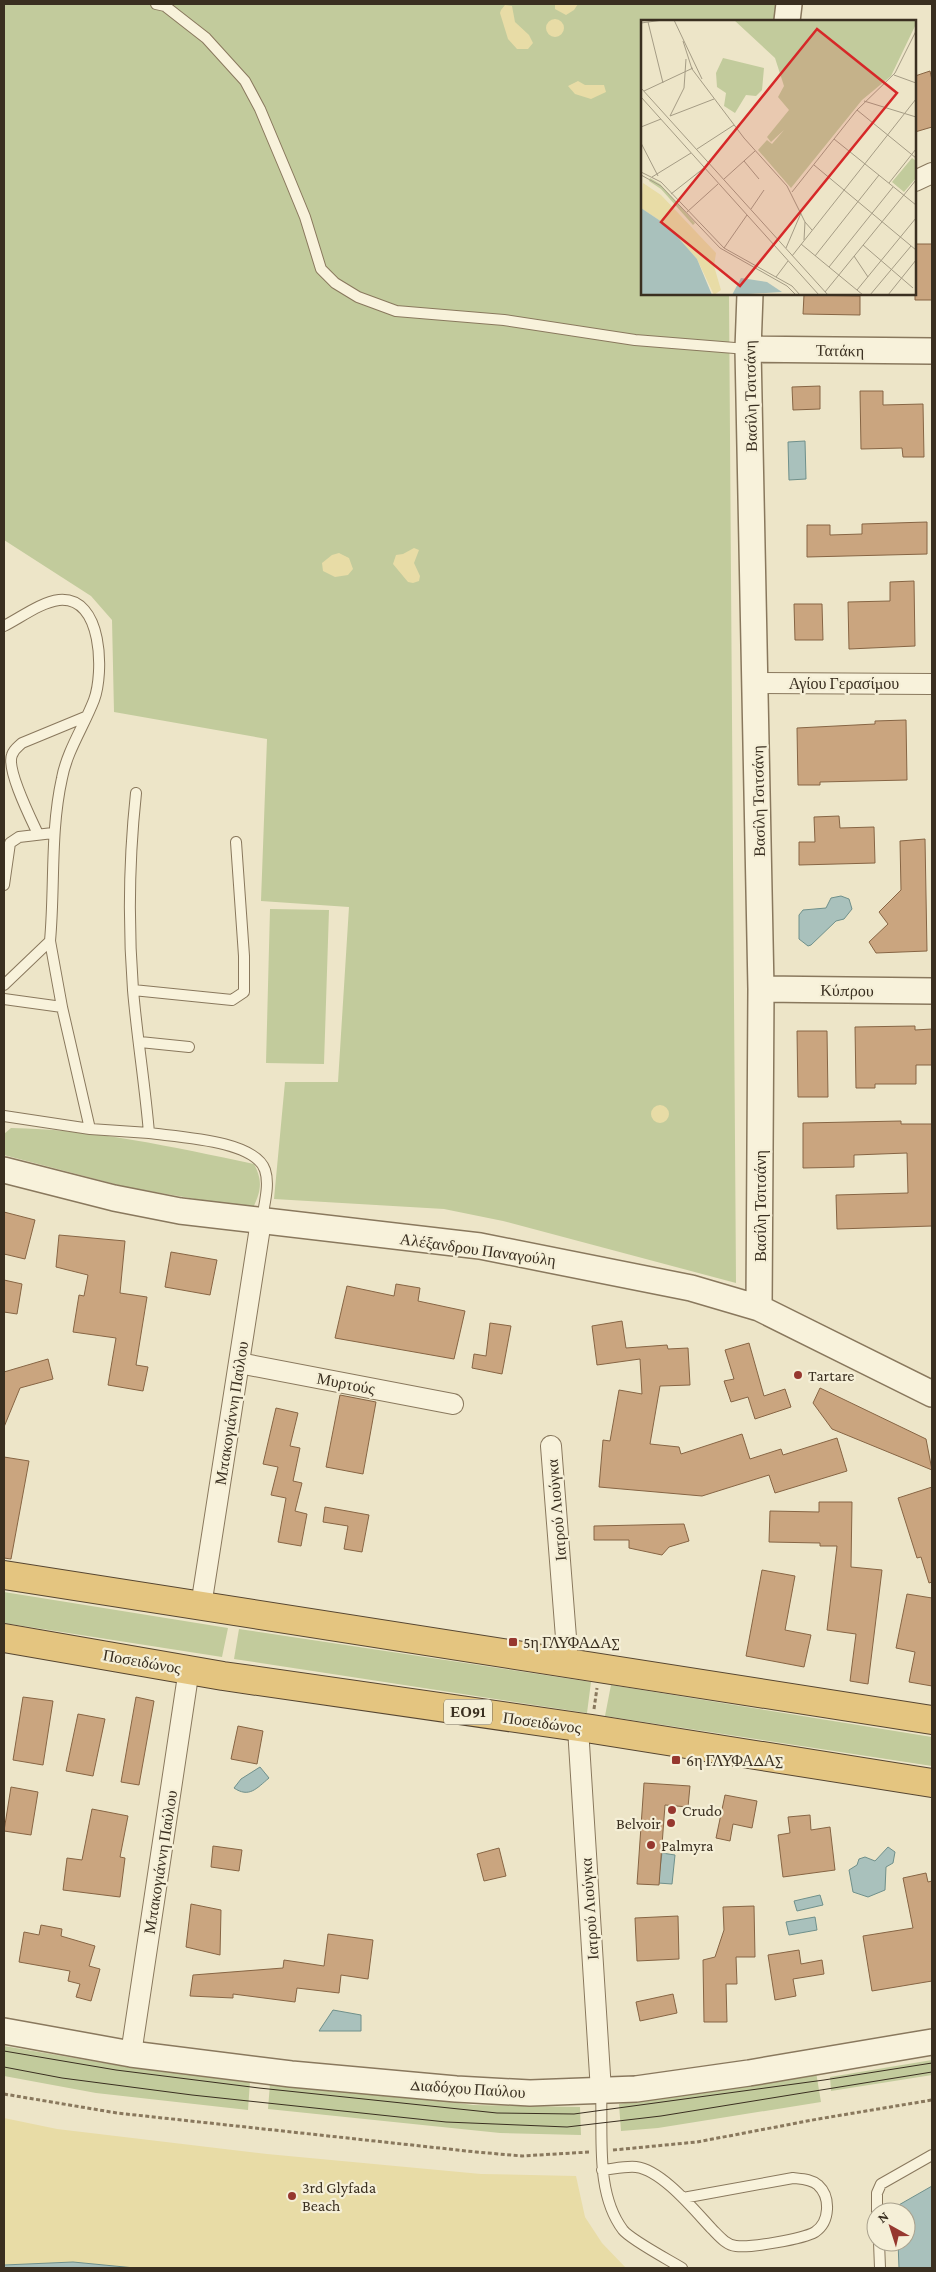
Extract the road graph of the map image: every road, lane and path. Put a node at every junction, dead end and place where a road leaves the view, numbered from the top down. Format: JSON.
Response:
{"nodes":[{"id":1,"x":156,"y":4,"type":"edge"},
{"id":2,"x":790,"y":4,"type":"edge"},
{"id":3,"x":787,"y":20,"type":"edge"},
{"id":4,"x":932,"y":174,"type":"edge"},
{"id":5,"x":916,"y":180,"type":"edge"},
{"id":6,"x":750,"y":295,"type":"edge"},
{"id":7,"x":748,"y":349,"type":"junction"},
{"id":8,"x":932,"y":351,"type":"edge"},
{"id":9,"x":4,"y":626,"type":"edge"},
{"id":10,"x":756,"y":683,"type":"junction"},
{"id":11,"x":932,"y":684,"type":"edge"},
{"id":12,"x":85,"y":717,"type":"junction"},
{"id":13,"x":136,"y":792,"type":"dead end"},
{"id":14,"x":53,"y":833,"type":"junction"},
{"id":15,"x":38,"y":834,"type":"junction"},
{"id":16,"x":236,"y":842,"type":"dead end"},
{"id":17,"x":4,"y":885,"type":"edge"},
{"id":18,"x":50,"y":941,"type":"junction"},
{"id":19,"x":4,"y":984,"type":"edge"},
{"id":20,"x":761,"y":989,"type":"junction"},
{"id":21,"x":133,"y":990,"type":"junction"},
{"id":22,"x":932,"y":991,"type":"edge"},
{"id":23,"x":4,"y":999,"type":"edge"},
{"id":24,"x":62,"y":1007,"type":"junction"},
{"id":25,"x":140,"y":1042,"type":"junction"},
{"id":26,"x":189,"y":1047,"type":"dead end"},
{"id":27,"x":4,"y":1116,"type":"edge"},
{"id":28,"x":90,"y":1129,"type":"junction"},
{"id":29,"x":149,"y":1133,"type":"junction"},
{"id":30,"x":4,"y":1170,"type":"edge"},
{"id":31,"x":261,"y":1221,"type":"junction"},
{"id":32,"x":759,"y":1308,"type":"junction"},
{"id":33,"x":240,"y":1363,"type":"junction"},
{"id":34,"x":932,"y":1394,"type":"edge"},
{"id":35,"x":453,"y":1404,"type":"dead end"},
{"id":36,"x":551,"y":1446,"type":"dead end"},
{"id":37,"x":4,"y":1575,"type":"edge"},
{"id":38,"x":201,"y":1606,"type":"junction"},
{"id":39,"x":4,"y":1638,"type":"edge"},
{"id":40,"x":568,"y":1663,"type":"junction"},
{"id":41,"x":599,"y":1668,"type":"junction"},
{"id":42,"x":189,"y":1669,"type":"junction"},
{"id":43,"x":932,"y":1720,"type":"edge"},
{"id":44,"x":585,"y":1729,"type":"junction"},
{"id":45,"x":932,"y":1783,"type":"edge"},
{"id":46,"x":4,"y":2031,"type":"edge"},
{"id":47,"x":932,"y":2042,"type":"edge"},
{"id":48,"x":131,"y":2054,"type":"junction"},
{"id":49,"x":601,"y":2091,"type":"junction"},
{"id":50,"x":4,"y":2094,"type":"edge"},
{"id":51,"x":932,"y":2100,"type":"edge"},
{"id":52,"x":603,"y":2150,"type":"junction"},
{"id":53,"x":932,"y":2155,"type":"edge"},
{"id":54,"x":602,"y":2170,"type":"junction"},
{"id":55,"x":683,"y":2198,"type":"junction"},
{"id":56,"x":876,"y":2202,"type":"edge"},
{"id":57,"x":879,"y":2252,"type":"edge"},
{"id":58,"x":682,"y":2268,"type":"edge"},
{"id":59,"x":880,"y":2268,"type":"edge"}],
"edges":[{"from":1,"to":7,"type":"lane"},
{"from":2,"to":3,"type":"street"},
{"from":4,"to":5,"type":"street"},
{"from":6,"to":7,"type":"street","name":"Βασίλη Τσιτσάνη"},
{"from":7,"to":8,"type":"street","name":"Τατάκη"},
{"from":7,"to":10,"type":"street","name":"Βασίλη Τσιτσάνη"},
{"from":9,"to":12,"type":"lane"},
{"from":10,"to":11,"type":"street","name":"Αγίου Γερασίμου"},
{"from":10,"to":20,"type":"street","name":"Βασίλη Τσιτσάνη"},
{"from":12,"to":14,"type":"lane"},
{"from":12,"to":15,"type":"lane"},
{"from":13,"to":21,"type":"lane"},
{"from":14,"to":15,"type":"lane"},
{"from":14,"to":18,"type":"lane"},
{"from":15,"to":17,"type":"lane"},
{"from":16,"to":21,"type":"lane"},
{"from":18,"to":19,"type":"lane"},
{"from":18,"to":24,"type":"lane"},
{"from":20,"to":22,"type":"street","name":"Κύπρου"},
{"from":20,"to":32,"type":"street","name":"Βασίλη Τσιτσάνη"},
{"from":21,"to":25,"type":"lane"},
{"from":23,"to":24,"type":"lane"},
{"from":24,"to":28,"type":"lane"},
{"from":25,"to":26,"type":"lane"},
{"from":25,"to":29,"type":"lane"},
{"from":27,"to":28,"type":"lane"},
{"from":28,"to":29,"type":"lane"},
{"from":29,"to":31,"type":"lane"},
{"from":30,"to":31,"type":"street","name":"Αλέξανδρου Παναγούλη"},
{"from":31,"to":32,"type":"street","name":"Αλέξανδρου Παναγούλη"},
{"from":31,"to":33,"type":"street","name":"Μπακογιάννη Παύλου"},
{"from":32,"to":34,"type":"street","name":"Αλέξανδρου Παναγούλη"},
{"from":33,"to":35,"type":"street","name":"Μυρτούς"},
{"from":33,"to":38,"type":"street","name":"Μπακογιάννη Παύλου"},
{"from":36,"to":40,"type":"street","name":"Ιατρού Λιούγκα"},
{"from":37,"to":38,"type":"highway"},
{"from":38,"to":40,"type":"highway"},
{"from":39,"to":42,"type":"highway","name":"Ποσειδώνος","number":"ΕΟ91"},
{"from":40,"to":41,"type":"highway"},
{"from":41,"to":43,"type":"highway"},
{"from":41,"to":44,"type":"path"},
{"from":42,"to":44,"type":"highway","name":"Ποσειδώνος","number":"ΕΟ91"},
{"from":42,"to":48,"type":"street","name":"Μπακογιάννη Παύλου"},
{"from":44,"to":45,"type":"highway","name":"Ποσειδώνος","number":"ΕΟ91"},
{"from":44,"to":49,"type":"street","name":"Ιατρού Λιούγκα"},
{"from":46,"to":48,"type":"street","name":"Διαδόχου Παύλου"},
{"from":47,"to":49,"type":"street","name":"Διαδόχου Παύλου"},
{"from":48,"to":49,"type":"street","name":"Διαδόχου Παύλου"},
{"from":49,"to":52,"type":"lane"},
{"from":50,"to":52,"type":"path"},
{"from":51,"to":52,"type":"path"},
{"from":52,"to":54,"type":"lane"},
{"from":53,"to":56,"type":"lane"},
{"from":54,"to":55,"type":"lane"},
{"from":54,"to":58,"type":"lane"},
{"from":55,"to":55,"type":"lane"},
{"from":57,"to":59,"type":"lane"}]}
